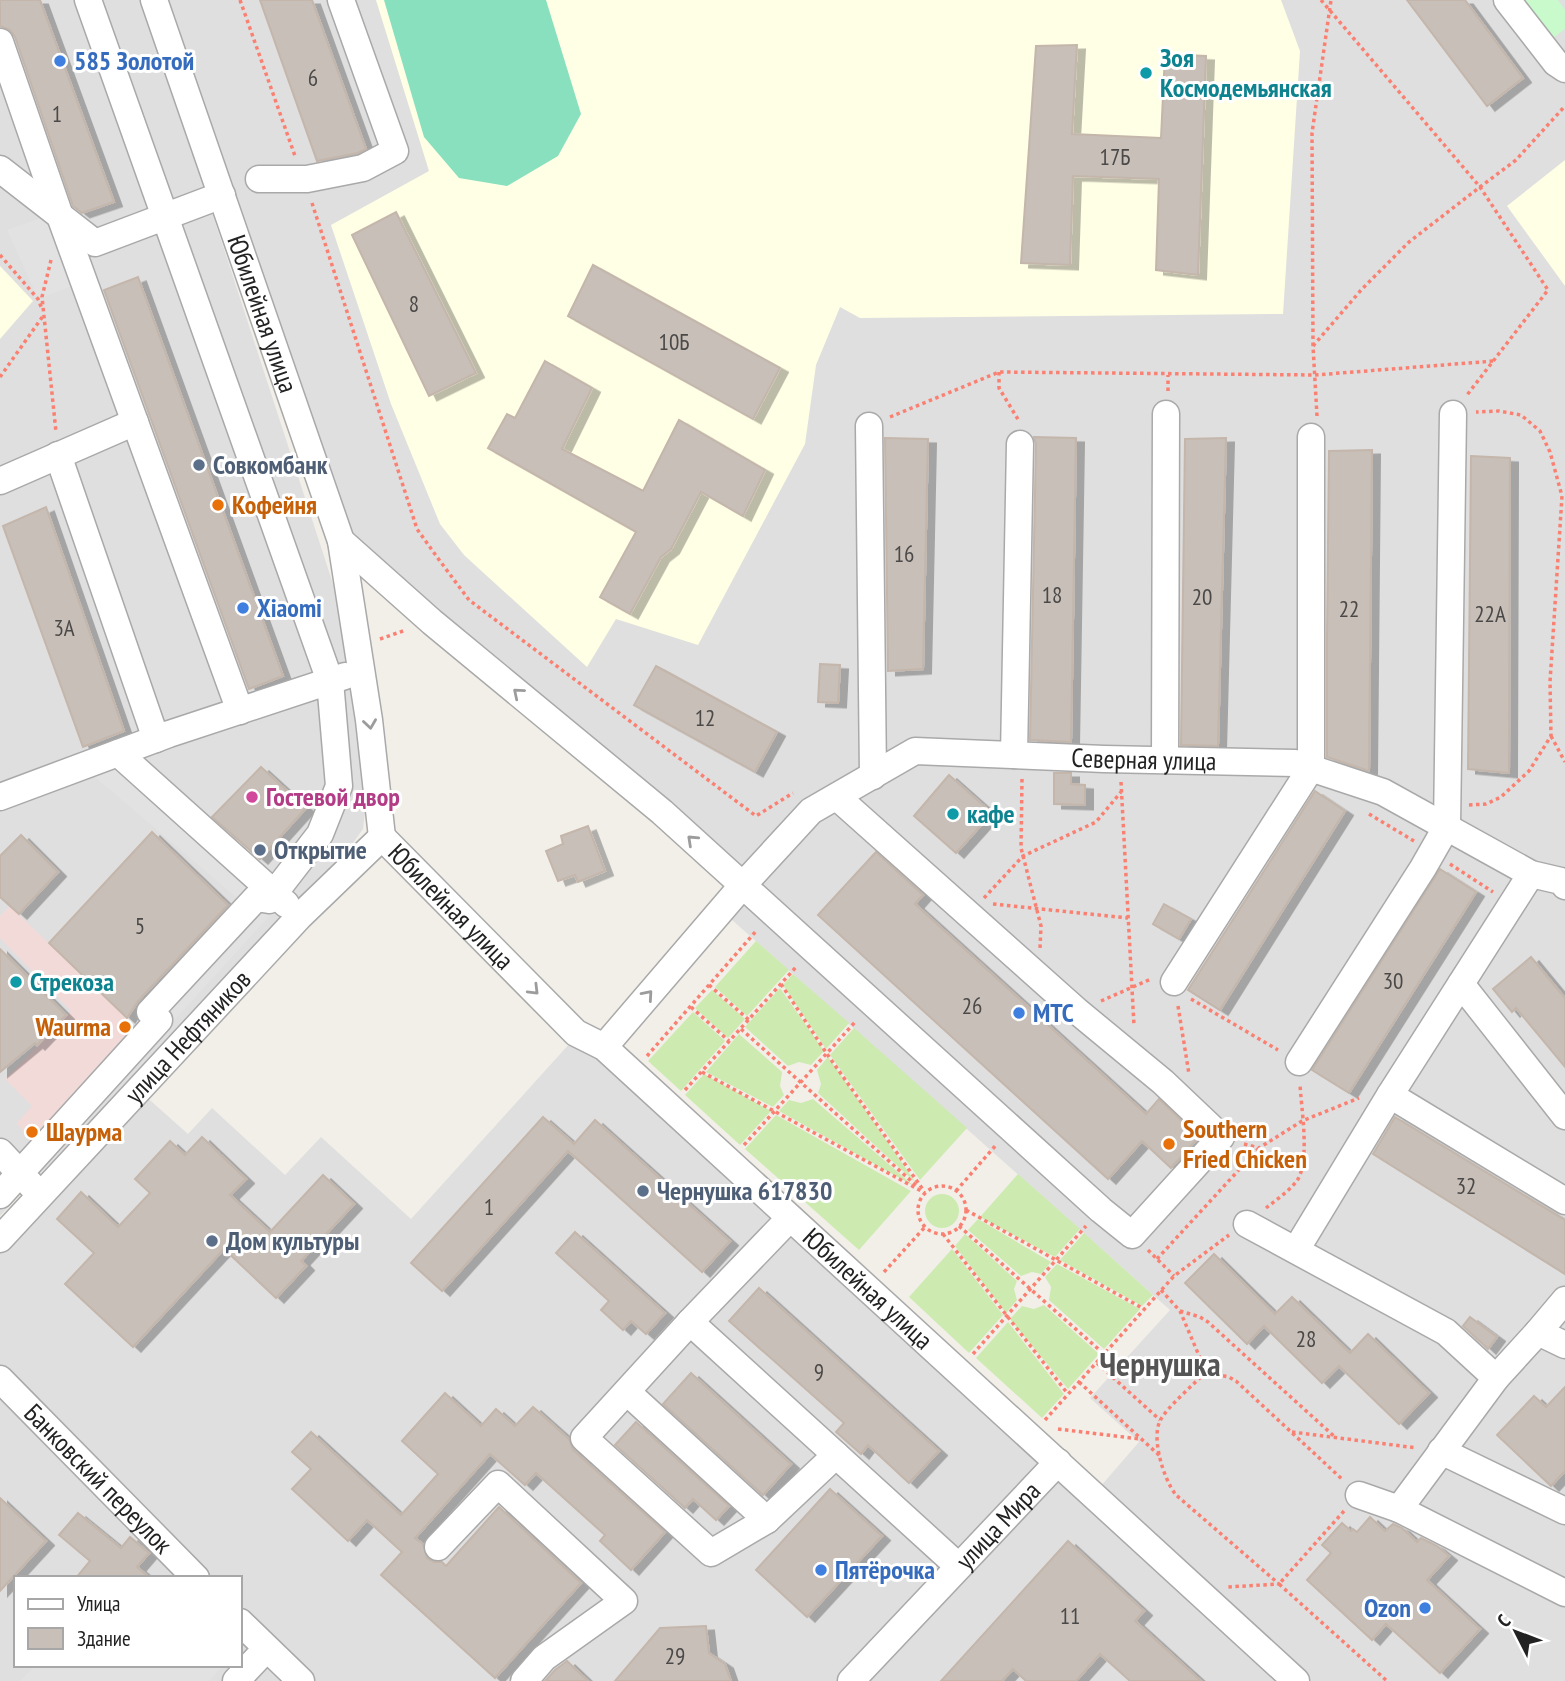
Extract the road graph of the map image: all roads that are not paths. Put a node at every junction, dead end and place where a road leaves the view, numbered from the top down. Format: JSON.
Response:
{"nodes":[{"id":1,"x":88,"y":0,"type":"edge"},
{"id":2,"x":154,"y":0,"type":"edge"},
{"id":3,"x":341,"y":0,"type":"edge"},
{"id":4,"x":1507,"y":0,"type":"edge"},
{"id":5,"x":0,"y":42,"type":"edge"},
{"id":6,"x":1565,"y":69,"type":"edge"},
{"id":7,"x":0,"y":169,"type":"edge"},
{"id":8,"x":259,"y":179,"type":"dead end"},
{"id":9,"x":222,"y":195,"type":"junction"},
{"id":10,"x":60,"y":216,"type":"junction"},
{"id":11,"x":166,"y":216,"type":"junction"},
{"id":12,"x":1166,"y":414,"type":"dead end"},
{"id":13,"x":1452,"y":414,"type":"road end"},
{"id":14,"x":135,"y":422,"type":"junction"},
{"id":15,"x":869,"y":426,"type":"road end"},
{"id":16,"x":1311,"y":437,"type":"road end"},
{"id":17,"x":1020,"y":444,"type":"road end"},
{"id":18,"x":58,"y":455,"type":"junction"},
{"id":19,"x":0,"y":481,"type":"edge"},
{"id":20,"x":341,"y":541,"type":"junction"},
{"id":21,"x":359,"y":650,"type":"junction"},
{"id":22,"x":330,"y":681,"type":"junction"},
{"id":23,"x":240,"y":711,"type":"junction"},
{"id":24,"x":156,"y":739,"type":"junction"},
{"id":25,"x":118,"y":753,"type":"junction"},
{"id":26,"x":1018,"y":756,"type":"junction"},
{"id":27,"x":1165,"y":760,"type":"junction"},
{"id":28,"x":1311,"y":768,"type":"junction"},
{"id":29,"x":873,"y":776,"type":"junction"},
{"id":30,"x":0,"y":796,"type":"edge"},
{"id":31,"x":837,"y":797,"type":"junction"},
{"id":32,"x":1447,"y":816,"type":"junction"},
{"id":33,"x":382,"y":837,"type":"junction"},
{"id":34,"x":1531,"y":874,"type":"junction"},
{"id":35,"x":1564,"y":882,"type":"edge"},
{"id":36,"x":742,"y":886,"type":"junction"},
{"id":37,"x":274,"y":893,"type":"junction"},
{"id":38,"x":300,"y":916,"type":"junction"},
{"id":39,"x":1461,"y":984,"type":"junction"},
{"id":40,"x":1175,"y":986,"type":"road end"},
{"id":41,"x":604,"y":1047,"type":"junction"},
{"id":42,"x":1299,"y":1062,"type":"road end"},
{"id":43,"x":1390,"y":1095,"type":"junction"},
{"id":44,"x":1565,"y":1116,"type":"edge"},
{"id":45,"x":0,"y":1152,"type":"edge"},
{"id":46,"x":20,"y":1173,"type":"junction"},
{"id":47,"x":0,"y":1195,"type":"edge"},
{"id":48,"x":40,"y":1195,"type":"junction"},
{"id":49,"x":1565,"y":1201,"type":"edge"},
{"id":50,"x":790,"y":1218,"type":"junction"},
{"id":51,"x":1247,"y":1224,"type":"road end"},
{"id":52,"x":0,"y":1239,"type":"edge"},
{"id":53,"x":1296,"y":1250,"type":"junction"},
{"id":54,"x":1565,"y":1300,"type":"edge"},
{"id":55,"x":690,"y":1322,"type":"junction"},
{"id":56,"x":1538,"y":1332,"type":"junction"},
{"id":57,"x":1565,"y":1345,"type":"edge"},
{"id":58,"x":1496,"y":1378,"type":"junction"},
{"id":59,"x":0,"y":1380,"type":"edge"},
{"id":60,"x":627,"y":1392,"type":"junction"},
{"id":61,"x":1441,"y":1451,"type":"junction"},
{"id":62,"x":836,"y":1455,"type":"junction"},
{"id":63,"x":1058,"y":1462,"type":"junction"},
{"id":64,"x":1359,"y":1495,"type":"road end"},
{"id":65,"x":1399,"y":1509,"type":"junction"},
{"id":66,"x":1565,"y":1511,"type":"edge"},
{"id":67,"x":766,"y":1520,"type":"junction"},
{"id":68,"x":438,"y":1547,"type":"dead end"},
{"id":69,"x":958,"y":1566,"type":"junction"},
{"id":70,"x":194,"y":1576,"type":"edge"},
{"id":71,"x":1565,"y":1592,"type":"edge"},
{"id":72,"x":242,"y":1624,"type":"edge"},
{"id":73,"x":266,"y":1648,"type":"junction"},
{"id":74,"x":236,"y":1681,"type":"edge"},
{"id":75,"x":301,"y":1681,"type":"edge"},
{"id":76,"x":524,"y":1681,"type":"edge"},
{"id":77,"x":851,"y":1681,"type":"edge"},
{"id":78,"x":1296,"y":1681,"type":"edge"}],
"edges":[{"from":1,"to":11,"type":"street"},
{"from":2,"to":9,"type":"street","name":"Юбилейная улица"},
{"from":3,"to":8,"type":"street"},
{"from":4,"to":6,"type":"street"},
{"from":5,"to":10,"type":"street"},
{"from":7,"to":10,"type":"street"},
{"from":9,"to":11,"type":"street"},
{"from":9,"to":20,"type":"street","name":"Юбилейная улица"},
{"from":10,"to":11,"type":"street"},
{"from":10,"to":14,"type":"street"},
{"from":11,"to":22,"type":"street"},
{"from":12,"to":27,"type":"street"},
{"from":13,"to":32,"type":"street"},
{"from":14,"to":18,"type":"street"},
{"from":14,"to":23,"type":"street"},
{"from":15,"to":29,"type":"street"},
{"from":16,"to":28,"type":"street"},
{"from":17,"to":26,"type":"street"},
{"from":18,"to":19,"type":"street"},
{"from":18,"to":24,"type":"street"},
{"from":20,"to":21,"type":"street","name":"Юбилейная улица"},
{"from":36,"to":20,"type":"street","one_way":true},
{"from":21,"to":22,"type":"street"},
{"from":21,"to":33,"type":"street","name":"Юбилейная улица","one_way":true},
{"from":22,"to":23,"type":"street"},
{"from":22,"to":37,"type":"street"},
{"from":23,"to":24,"type":"street"},
{"from":24,"to":25,"type":"street"},
{"from":25,"to":30,"type":"street"},
{"from":25,"to":37,"type":"street"},
{"from":26,"to":27,"type":"street","name":"Северная улица"},
{"from":26,"to":29,"type":"street","name":"Северная улица"},
{"from":27,"to":28,"type":"street","name":"Северная улица"},
{"from":28,"to":32,"type":"street","name":"Северная улица"},
{"from":28,"to":40,"type":"street"},
{"from":29,"to":31,"type":"street","name":"Северная улица"},
{"from":31,"to":36,"type":"street","name":"Северная улица"},
{"from":31,"to":36,"type":"street"},
{"from":32,"to":34,"type":"street","name":"Северная улица"},
{"from":32,"to":42,"type":"street"},
{"from":33,"to":38,"type":"street","name":"улица Нефтяников"},
{"from":33,"to":41,"type":"street","name":"Юбилейная улица","one_way":true},
{"from":34,"to":35,"type":"street","name":"Северная улица"},
{"from":34,"to":39,"type":"street"},
{"from":41,"to":36,"type":"street","name":"Северная улица","one_way":true},
{"from":37,"to":38,"type":"street"},
{"from":37,"to":46,"type":"street"},
{"from":38,"to":48,"type":"street","name":"улица Нефтяников"},
{"from":39,"to":43,"type":"street"},
{"from":39,"to":44,"type":"street"},
{"from":41,"to":50,"type":"street","name":"Юбилейная улица"},
{"from":43,"to":49,"type":"street"},
{"from":43,"to":53,"type":"street"},
{"from":45,"to":46,"type":"street"},
{"from":46,"to":47,"type":"street"},
{"from":46,"to":48,"type":"street"},
{"from":48,"to":52,"type":"street","name":"улица Нефтяников"},
{"from":50,"to":55,"type":"street"},
{"from":50,"to":63,"type":"street","name":"Юбилейная улица"},
{"from":51,"to":53,"type":"street"},
{"from":53,"to":58,"type":"street"},
{"from":54,"to":56,"type":"street"},
{"from":55,"to":60,"type":"street"},
{"from":55,"to":62,"type":"street"},
{"from":56,"to":57,"type":"street"},
{"from":56,"to":58,"type":"street"},
{"from":58,"to":61,"type":"street"},
{"from":59,"to":70,"type":"street","name":"Банковский переулок"},
{"from":60,"to":67,"type":"street"},
{"from":60,"to":67,"type":"street"},
{"from":61,"to":65,"type":"street"},
{"from":61,"to":66,"type":"street"},
{"from":62,"to":67,"type":"street"},
{"from":62,"to":69,"type":"street"},
{"from":63,"to":69,"type":"street","name":"улица Мира"},
{"from":63,"to":78,"type":"street","name":"Юбилейная улица"},
{"from":64,"to":65,"type":"street"},
{"from":65,"to":71,"type":"street"},
{"from":68,"to":76,"type":"street"},
{"from":69,"to":77,"type":"street","name":"улица Мира"},
{"from":72,"to":73,"type":"street"},
{"from":73,"to":74,"type":"street"},
{"from":73,"to":75,"type":"street"}]}
